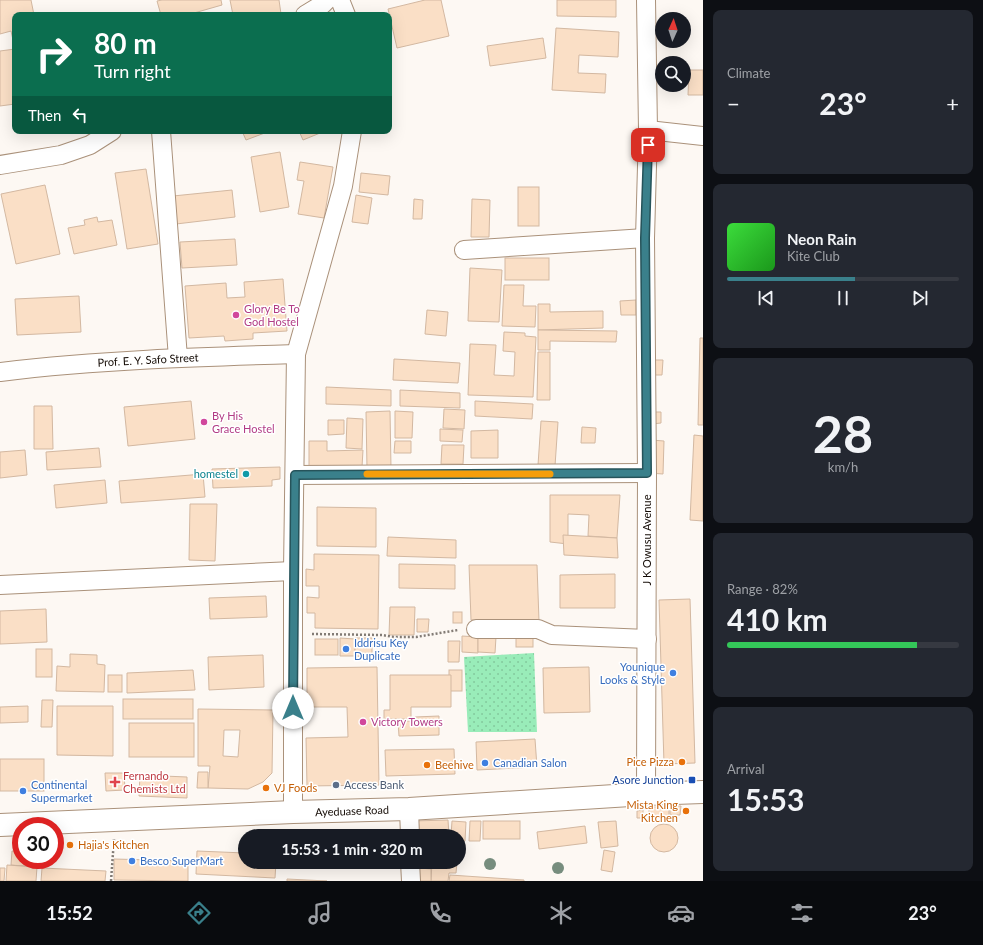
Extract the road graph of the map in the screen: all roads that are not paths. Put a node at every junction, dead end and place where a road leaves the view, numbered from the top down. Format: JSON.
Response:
{"nodes":[{"id":1,"x":327,"y":0,"type":"edge"},
{"id":2,"x":340,"y":0,"type":"edge"},
{"id":3,"x":646,"y":0,"type":"edge"},
{"id":4,"x":310,"y":12,"type":"edge"},
{"id":5,"x":345,"y":12,"type":"edge"},
{"id":6,"x":648,"y":130,"type":"junction"},
{"id":7,"x":107,"y":134,"type":"edge"},
{"id":8,"x":161,"y":134,"type":"edge"},
{"id":9,"x":352,"y":134,"type":"edge"},
{"id":10,"x":703,"y":136,"type":"edge"},
{"id":11,"x":0,"y":165,"type":"edge"},
{"id":12,"x":645,"y":238,"type":"junction"},
{"id":13,"x":464,"y":250,"type":"dead end"},
{"id":14,"x":296,"y":354,"type":"junction"},
{"id":15,"x":178,"y":358,"type":"junction"},
{"id":16,"x":0,"y":372,"type":"edge"},
{"id":17,"x":647,"y":473,"type":"junction"},
{"id":18,"x":295,"y":475,"type":"junction"},
{"id":19,"x":293,"y":572,"type":"junction"},
{"id":20,"x":0,"y":585,"type":"edge"},
{"id":21,"x":476,"y":629,"type":"road end"},
{"id":22,"x":647,"y":639,"type":"junction"},
{"id":23,"x":703,"y":792,"type":"edge"},
{"id":24,"x":646,"y":794,"type":"junction"},
{"id":25,"x":409,"y":809,"type":"junction"},
{"id":26,"x":293,"y":812,"type":"junction"},
{"id":27,"x":0,"y":825,"type":"edge"},
{"id":28,"x":410,"y":829,"type":"edge"},
{"id":29,"x":410,"y":869,"type":"edge"},
{"id":30,"x":411,"y":881,"type":"edge"}],
"edges":[{"from":1,"to":4,"type":"street"},
{"from":2,"to":5,"type":"street"},
{"from":3,"to":6,"type":"street","name":"J K Owusu Avenue"},
{"from":6,"to":10,"type":"street"},
{"from":6,"to":12,"type":"street","name":"J K Owusu Avenue"},
{"from":7,"to":11,"type":"street"},
{"from":8,"to":15,"type":"street"},
{"from":9,"to":14,"type":"street"},
{"from":12,"to":13,"type":"street"},
{"from":12,"to":17,"type":"street","name":"J K Owusu Avenue"},
{"from":14,"to":15,"type":"street","name":"Prof. E. Y. Safo Street"},
{"from":14,"to":18,"type":"street"},
{"from":15,"to":16,"type":"street","name":"Prof. E. Y. Safo Street"},
{"from":17,"to":18,"type":"street"},
{"from":17,"to":22,"type":"street","name":"J K Owusu Avenue"},
{"from":18,"to":19,"type":"street"},
{"from":19,"to":20,"type":"street"},
{"from":19,"to":26,"type":"street"},
{"from":21,"to":22,"type":"street"},
{"from":22,"to":24,"type":"street","name":"J K Owusu Avenue"},
{"from":23,"to":24,"type":"street","name":"Ayeduase Road"},
{"from":24,"to":25,"type":"street","name":"Ayeduase Road"},
{"from":25,"to":26,"type":"street","name":"Ayeduase Road"},
{"from":25,"to":28,"type":"street"},
{"from":26,"to":27,"type":"street","name":"Ayeduase Road"},
{"from":29,"to":30,"type":"street"}]}
